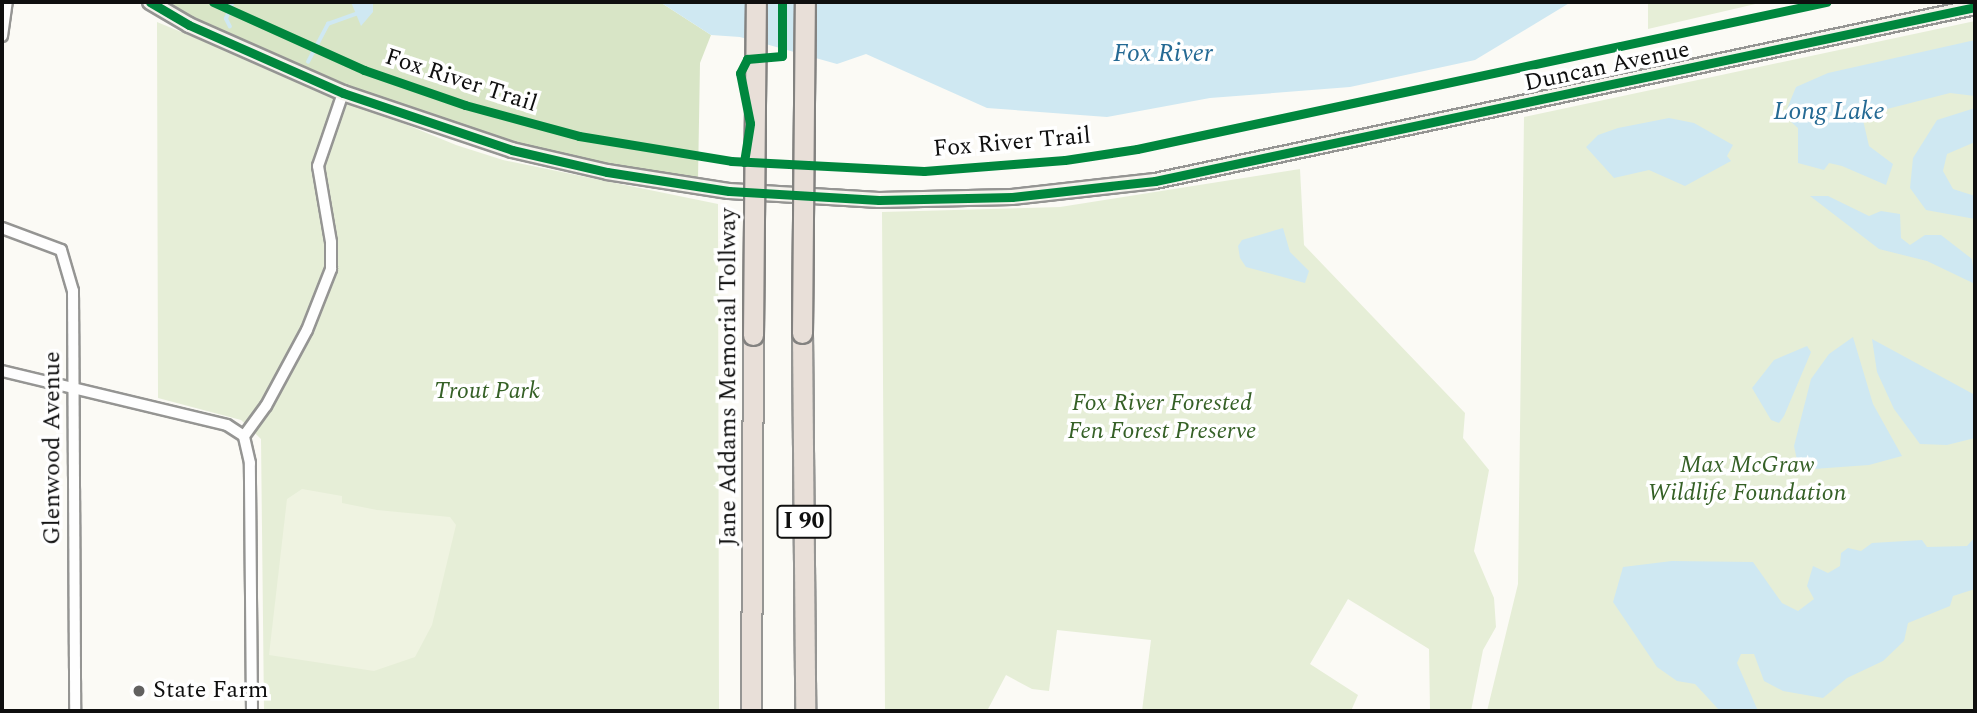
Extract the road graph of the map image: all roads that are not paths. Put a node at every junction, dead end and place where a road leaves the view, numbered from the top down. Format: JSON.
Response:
{"nodes":[{"id":1,"x":7,"y":2,"type":"edge"},
{"id":2,"x":149,"y":2,"type":"edge"},
{"id":3,"x":756,"y":2,"type":"edge"},
{"id":4,"x":804,"y":2,"type":"edge"},
{"id":5,"x":1975,"y":7,"type":"edge"},
{"id":6,"x":2,"y":36,"type":"edge"},
{"id":7,"x":343,"y":93,"type":"junction"},
{"id":8,"x":2,"y":228,"type":"edge"},
{"id":9,"x":2,"y":371,"type":"edge"},
{"id":10,"x":73,"y":386,"type":"junction"},
{"id":11,"x":244,"y":436,"type":"junction"},
{"id":12,"x":75,"y":711,"type":"edge"},
{"id":13,"x":252,"y":711,"type":"edge"},
{"id":14,"x":751,"y":711,"type":"edge"},
{"id":15,"x":805,"y":711,"type":"edge"}],
"edges":[{"from":1,"to":6,"type":"street"},
{"from":2,"to":7,"type":"street","name":"Duncan Avenue"},
{"from":3,"to":14,"type":"highway","name":"Jane Addams Memorial Tollway","number":"I 90","bridge":true},
{"from":4,"to":15,"type":"highway","number":"I 90","bridge":true},
{"from":5,"to":7,"type":"street","name":"Duncan Avenue"},
{"from":7,"to":11,"type":"street"},
{"from":8,"to":10,"type":"street","name":"Glenwood Avenue"},
{"from":9,"to":10,"type":"street"},
{"from":10,"to":11,"type":"street"},
{"from":10,"to":12,"type":"street","name":"Glenwood Avenue"},
{"from":11,"to":13,"type":"street"}]}
